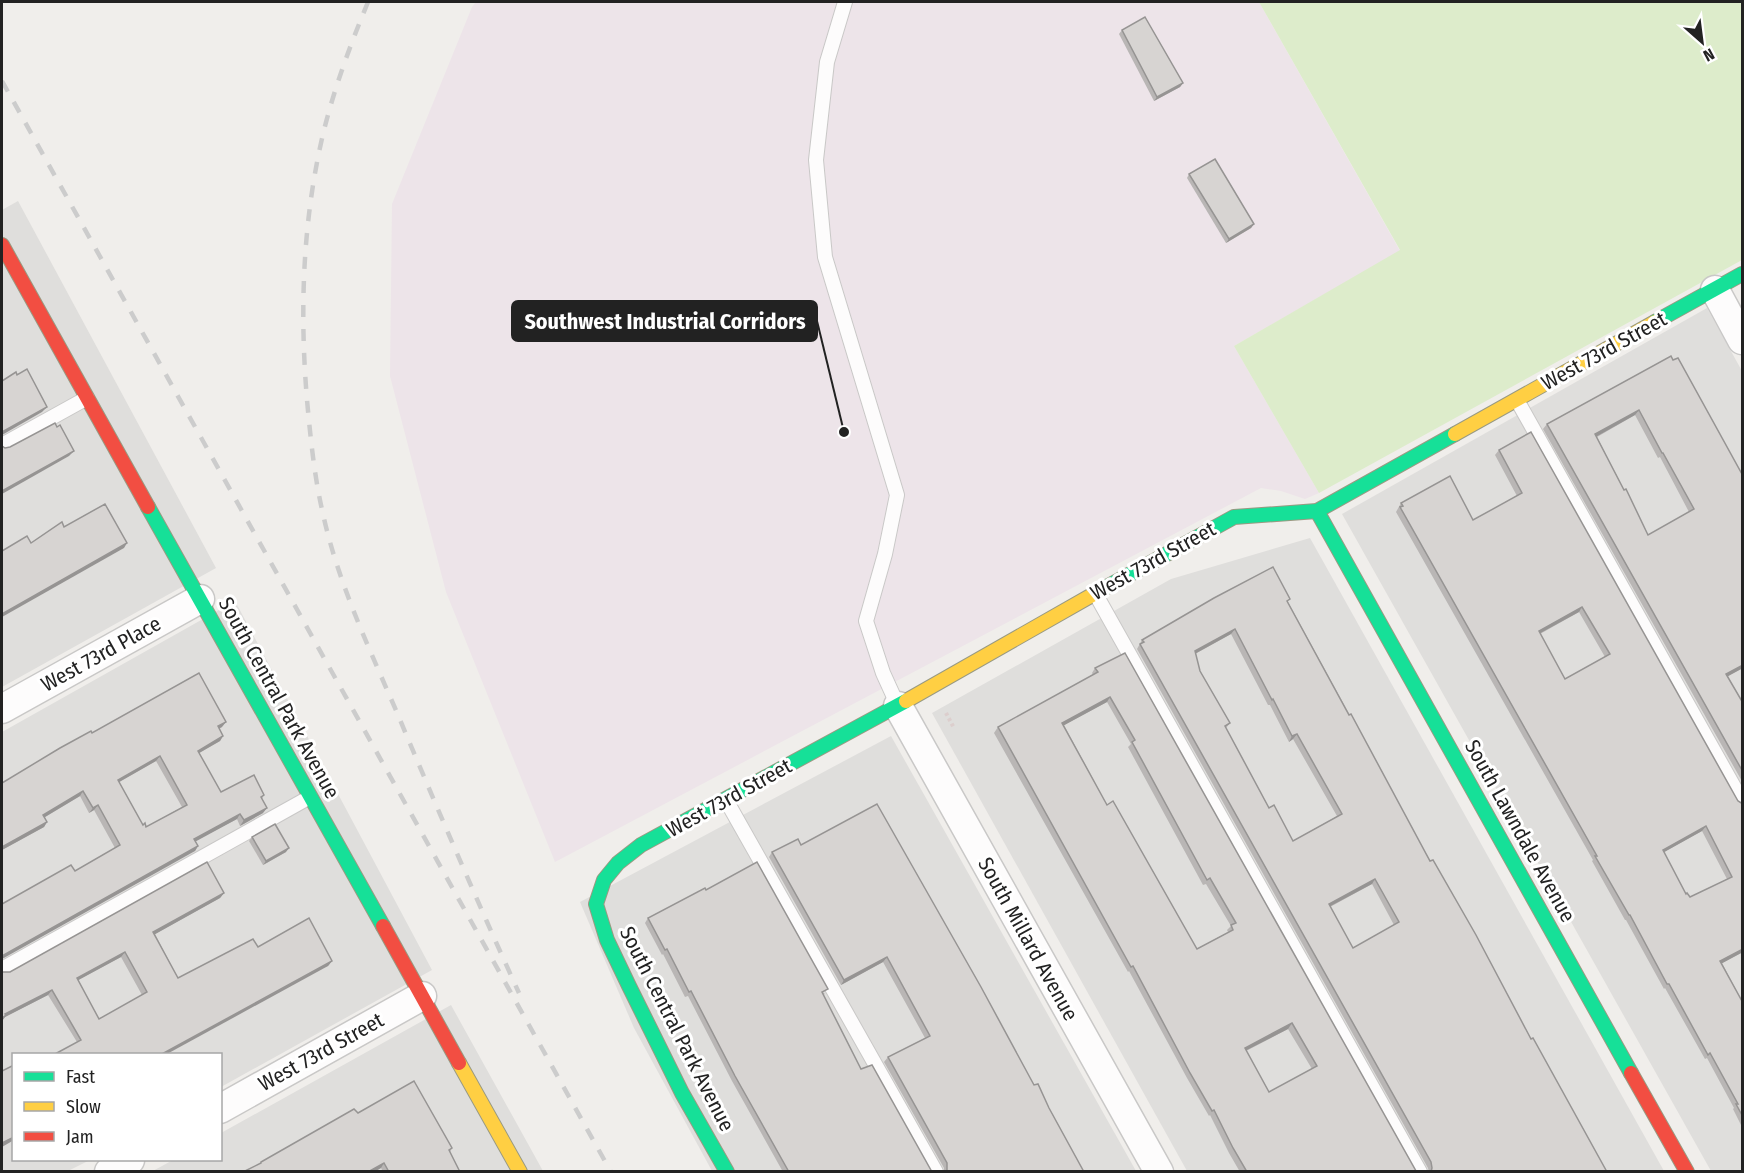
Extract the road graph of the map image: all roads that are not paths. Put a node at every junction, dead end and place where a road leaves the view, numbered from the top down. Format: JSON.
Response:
{"nodes":[{"id":1,"x":845,"y":2,"type":"edge"},
{"id":2,"x":2,"y":245,"type":"edge"},
{"id":3,"x":1743,"y":274,"type":"edge"},
{"id":4,"x":1714,"y":290,"type":"junction"},
{"id":5,"x":1743,"y":340,"type":"edge"},
{"id":6,"x":87,"y":398,"type":"junction"},
{"id":7,"x":1517,"y":399,"type":"junction"},
{"id":8,"x":2,"y":445,"type":"edge"},
{"id":9,"x":1317,"y":511,"type":"junction"},
{"id":10,"x":1095,"y":593,"type":"junction"},
{"id":11,"x":200,"y":599,"type":"junction"},
{"id":12,"x":898,"y":706,"type":"junction"},
{"id":13,"x":2,"y":709,"type":"edge"},
{"id":14,"x":310,"y":796,"type":"junction"},
{"id":15,"x":726,"y":800,"type":"junction"},
{"id":16,"x":1743,"y":801,"type":"edge"},
{"id":17,"x":596,"y":904,"type":"joint"},
{"id":18,"x":2,"y":969,"type":"edge"},
{"id":19,"x":422,"y":996,"type":"junction"},
{"id":20,"x":222,"y":1108,"type":"edge"},
{"id":21,"x":128,"y":1161,"type":"edge"},
{"id":22,"x":109,"y":1172,"type":"edge"},
{"id":23,"x":520,"y":1172,"type":"edge"},
{"id":24,"x":726,"y":1172,"type":"edge"},
{"id":25,"x":936,"y":1172,"type":"edge"},
{"id":26,"x":1159,"y":1172,"type":"edge"},
{"id":27,"x":1420,"y":1172,"type":"edge"},
{"id":28,"x":1687,"y":1172,"type":"edge"}],
"edges":[{"from":1,"to":12,"type":"lane"},
{"from":2,"to":6,"type":"street","name":"South Central Park Avenue"},
{"from":3,"to":4,"type":"street","name":"West 73rd Street"},
{"from":4,"to":5,"type":"street"},
{"from":4,"to":7,"type":"street","name":"West 73rd Street"},
{"from":6,"to":8,"type":"lane"},
{"from":6,"to":11,"type":"street","name":"South Central Park Avenue"},
{"from":7,"to":9,"type":"street","name":"West 73rd Street"},
{"from":7,"to":16,"type":"lane"},
{"from":9,"to":10,"type":"street","name":"West 73rd Street"},
{"from":9,"to":28,"type":"street","name":"South Lawndale Avenue"},
{"from":10,"to":12,"type":"street","name":"West 73rd Street"},
{"from":10,"to":27,"type":"lane"},
{"from":11,"to":13,"type":"street","name":"West 73rd Place"},
{"from":11,"to":14,"type":"street","name":"South Central Park Avenue"},
{"from":12,"to":15,"type":"street","name":"West 73rd Street"},
{"from":12,"to":26,"type":"street","name":"South Millard Avenue"},
{"from":14,"to":18,"type":"lane"},
{"from":14,"to":19,"type":"street","name":"South Central Park Avenue"},
{"from":15,"to":17,"type":"street","name":"West 73rd Street"},
{"from":15,"to":25,"type":"lane"},
{"from":17,"to":24,"type":"street","name":"South Central Park Avenue"},
{"from":19,"to":20,"type":"street","name":"West 73rd Street"},
{"from":19,"to":23,"type":"street","name":"South Central Park Avenue"},
{"from":21,"to":22,"type":"street"}]}
